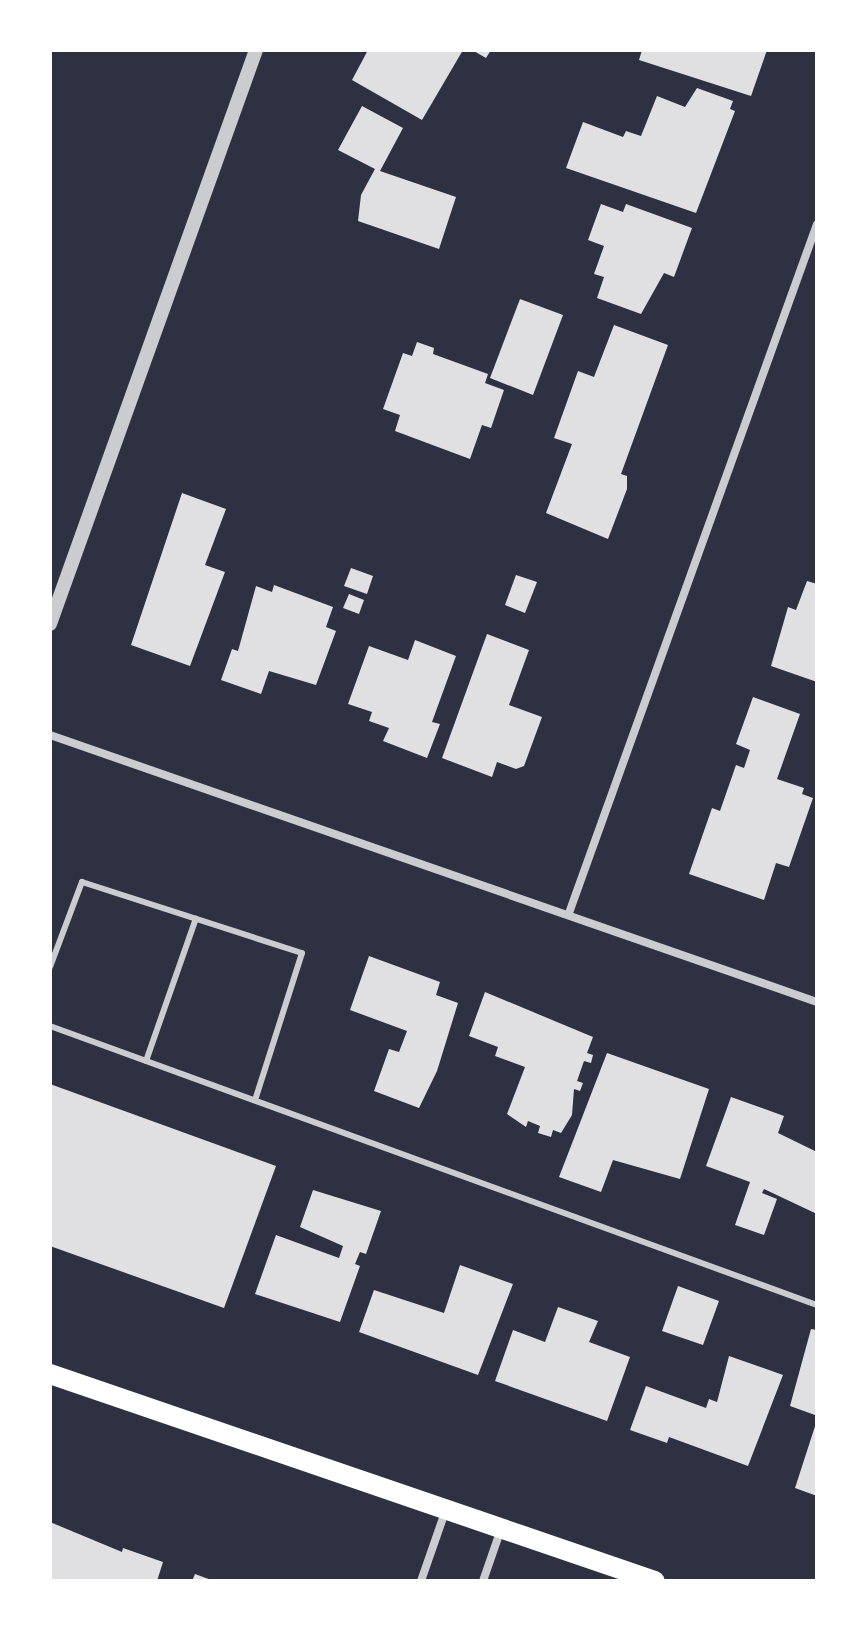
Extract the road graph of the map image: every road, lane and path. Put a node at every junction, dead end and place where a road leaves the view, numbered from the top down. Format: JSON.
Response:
{"nodes":[{"id":1,"x":256,"y":50,"type":"edge"},
{"id":2,"x":817,"y":224,"type":"edge"},
{"id":3,"x":50,"y":624,"type":"edge"},
{"id":4,"x":50,"y":735,"type":"edge"},
{"id":5,"x":569,"y":913,"type":"junction"},
{"id":6,"x":196,"y":918,"type":"junction"},
{"id":7,"x":50,"y":967,"type":"edge"},
{"id":8,"x":817,"y":1002,"type":"edge"},
{"id":9,"x":50,"y":1026,"type":"edge"},
{"id":10,"x":146,"y":1061,"type":"junction"},
{"id":11,"x":256,"y":1097,"type":"junction"},
{"id":12,"x":817,"y":1305,"type":"edge"},
{"id":13,"x":50,"y":1374,"type":"edge"},
{"id":14,"x":447,"y":1507,"type":"junction"},
{"id":15,"x":502,"y":1526,"type":"junction"},
{"id":16,"x":421,"y":1581,"type":"edge"},
{"id":17,"x":483,"y":1581,"type":"edge"},
{"id":18,"x":655,"y":1581,"type":"edge"}],
"edges":[{"from":1,"to":3,"type":"street"},
{"from":2,"to":5,"type":"street"},
{"from":4,"to":5,"type":"street"},
{"from":5,"to":8,"type":"street"},
{"from":6,"to":7,"type":"lane"},
{"from":6,"to":10,"type":"lane"},
{"from":6,"to":11,"type":"lane"},
{"from":9,"to":10,"type":"lane"},
{"from":10,"to":11,"type":"lane"},
{"from":11,"to":12,"type":"lane"},
{"from":13,"to":14,"type":"main road"},
{"from":14,"to":15,"type":"main road"},
{"from":14,"to":16,"type":"street"},
{"from":15,"to":17,"type":"street"},
{"from":15,"to":18,"type":"main road"}]}
